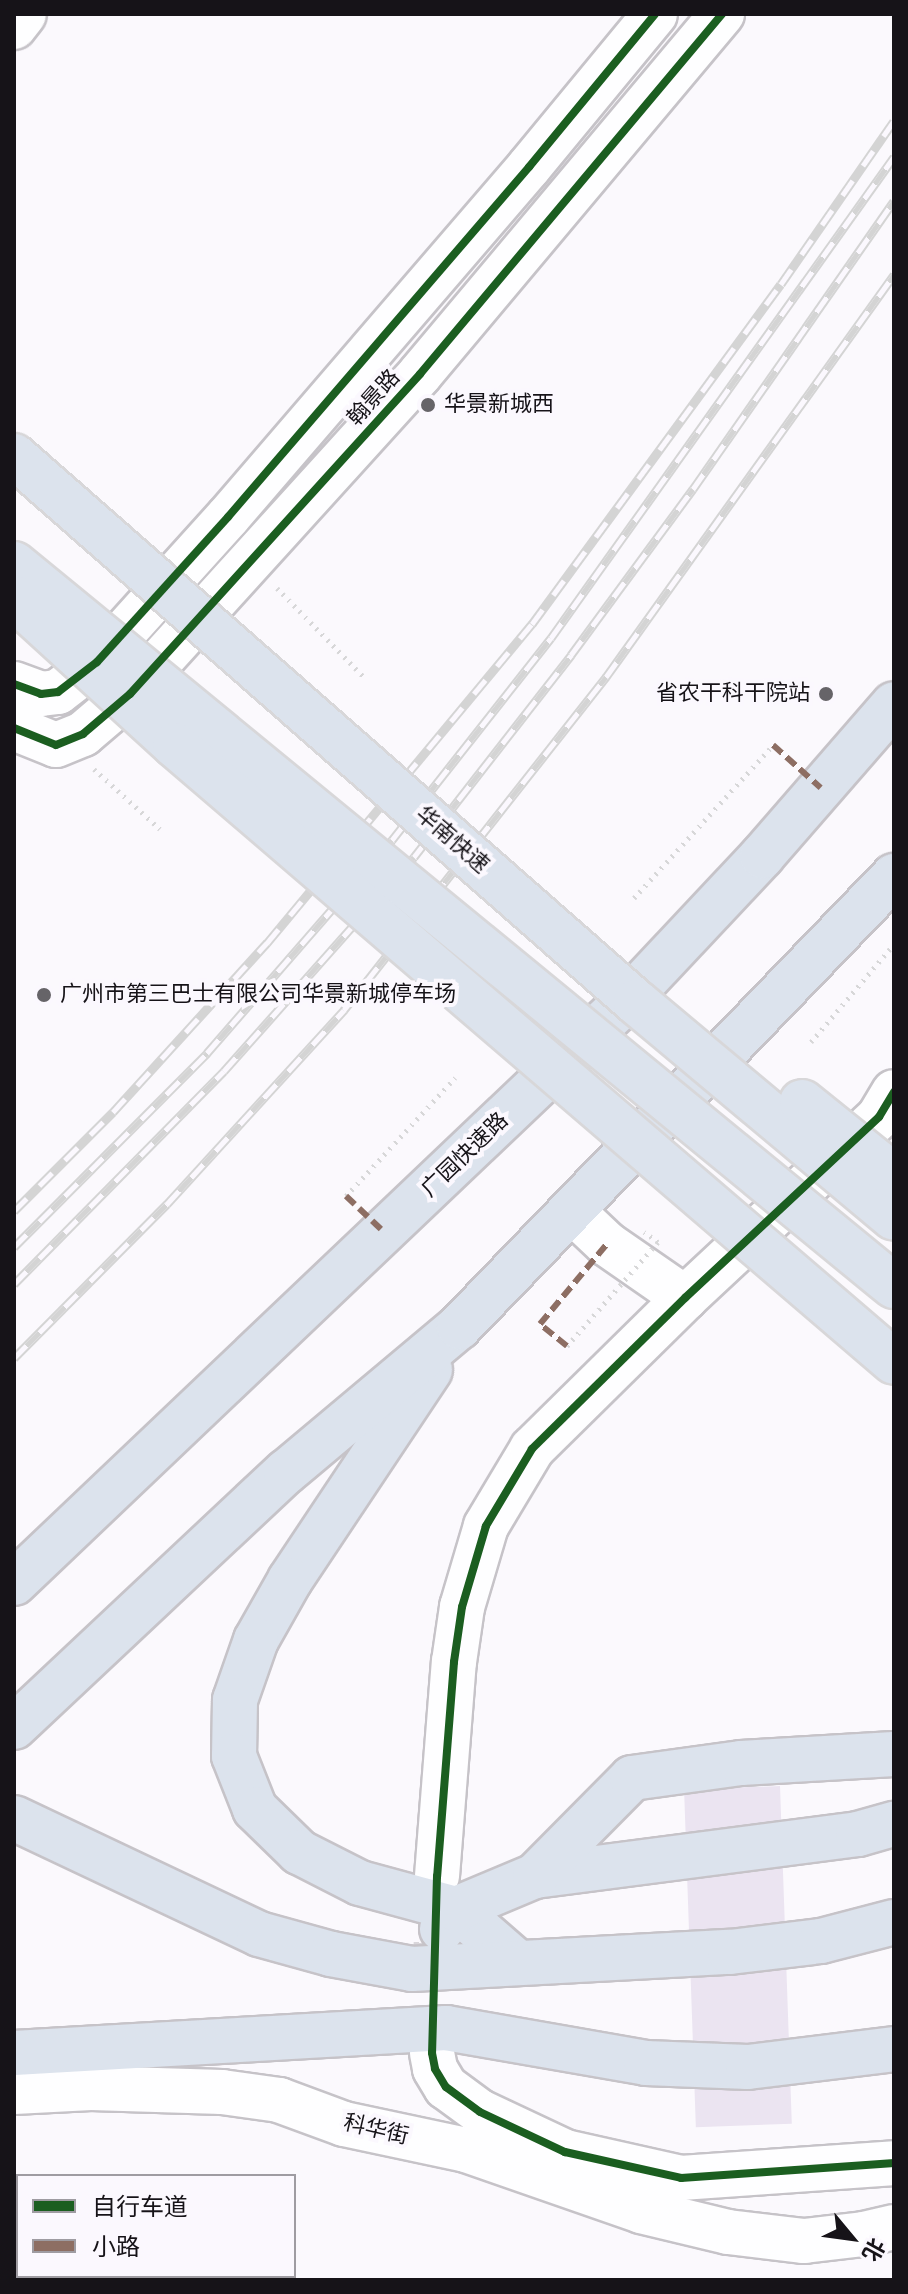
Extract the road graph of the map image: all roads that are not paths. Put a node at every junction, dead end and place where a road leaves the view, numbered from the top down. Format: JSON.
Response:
{"nodes":[{"id":1,"x":24,"y":14,"type":"edge"},
{"id":2,"x":655,"y":14,"type":"edge"},
{"id":3,"x":722,"y":14,"type":"edge"},
{"id":4,"x":14,"y":27,"type":"edge"},
{"id":5,"x":14,"y":456,"type":"edge"},
{"id":6,"x":14,"y":564,"type":"edge"},
{"id":7,"x":14,"y":598,"type":"edge"},
{"id":8,"x":14,"y":684,"type":"edge"},
{"id":9,"x":894,"y":704,"type":"edge"},
{"id":10,"x":14,"y":728,"type":"edge"},
{"id":11,"x":894,"y":876,"type":"edge"},
{"id":12,"x":636,"y":1002,"type":"junction"},
{"id":13,"x":894,"y":1092,"type":"edge"},
{"id":14,"x":894,"y":1176,"type":"edge"},
{"id":15,"x":572,"y":1211,"type":"junction"},
{"id":16,"x":894,"y":1218,"type":"edge"},
{"id":17,"x":894,"y":1286,"type":"edge"},
{"id":18,"x":685,"y":1298,"type":"junction"},
{"id":19,"x":459,"y":1327,"type":"junction"},
{"id":20,"x":894,"y":1362,"type":"edge"},
{"id":21,"x":14,"y":1583,"type":"edge"},
{"id":22,"x":14,"y":1727,"type":"edge"},
{"id":23,"x":894,"y":1754,"type":"edge"},
{"id":24,"x":14,"y":1818,"type":"edge"},
{"id":25,"x":894,"y":1824,"type":"edge"},
{"id":26,"x":535,"y":1876,"type":"junction"},
{"id":27,"x":447,"y":1893,"type":"junction"},
{"id":28,"x":894,"y":1922,"type":"edge"},
{"id":29,"x":518,"y":1963,"type":"junction"},
{"id":30,"x":412,"y":1969,"type":"junction"},
{"id":31,"x":886,"y":2047,"type":"edge"},
{"id":32,"x":14,"y":2053,"type":"edge"},
{"id":33,"x":432,"y":2053,"type":"tunnel mouth"},
{"id":34,"x":14,"y":2092,"type":"edge"},
{"id":35,"x":894,"y":2163,"type":"edge"},
{"id":36,"x":894,"y":2227,"type":"edge"}],
"edges":[{"from":1,"to":4,"type":"street"},
{"from":2,"to":8,"type":"street","name":"翰景路"},
{"from":3,"to":10,"type":"street","name":"翰景路"},
{"from":5,"to":12,"type":"highway","name":"华南快速","bridge":true},
{"from":6,"to":17,"type":"highway","bridge":true},
{"from":7,"to":20,"type":"highway","bridge":true},
{"from":9,"to":21,"type":"highway","name":"广园快速路"},
{"from":11,"to":15,"type":"highway"},
{"from":12,"to":14,"type":"highway","bridge":true},
{"from":12,"to":16,"type":"highway","name":"华南快速","bridge":true},
{"from":13,"to":18,"type":"street"},
{"from":15,"to":18,"type":"street"},
{"from":15,"to":19,"type":"highway"},
{"from":18,"to":27,"type":"street"},
{"from":19,"to":22,"type":"highway"},
{"from":19,"to":27,"type":"highway"},
{"from":23,"to":26,"type":"highway"},
{"from":24,"to":30,"type":"highway"},
{"from":25,"to":26,"type":"highway"},
{"from":26,"to":27,"type":"highway"},
{"from":27,"to":29,"type":"highway"},
{"from":27,"to":30,"type":"highway"},
{"from":28,"to":29,"type":"highway"},
{"from":29,"to":30,"type":"highway"},
{"from":31,"to":32,"type":"highway"},
{"from":33,"to":35,"type":"street"},
{"from":34,"to":36,"type":"street","name":"科华街"}]}
